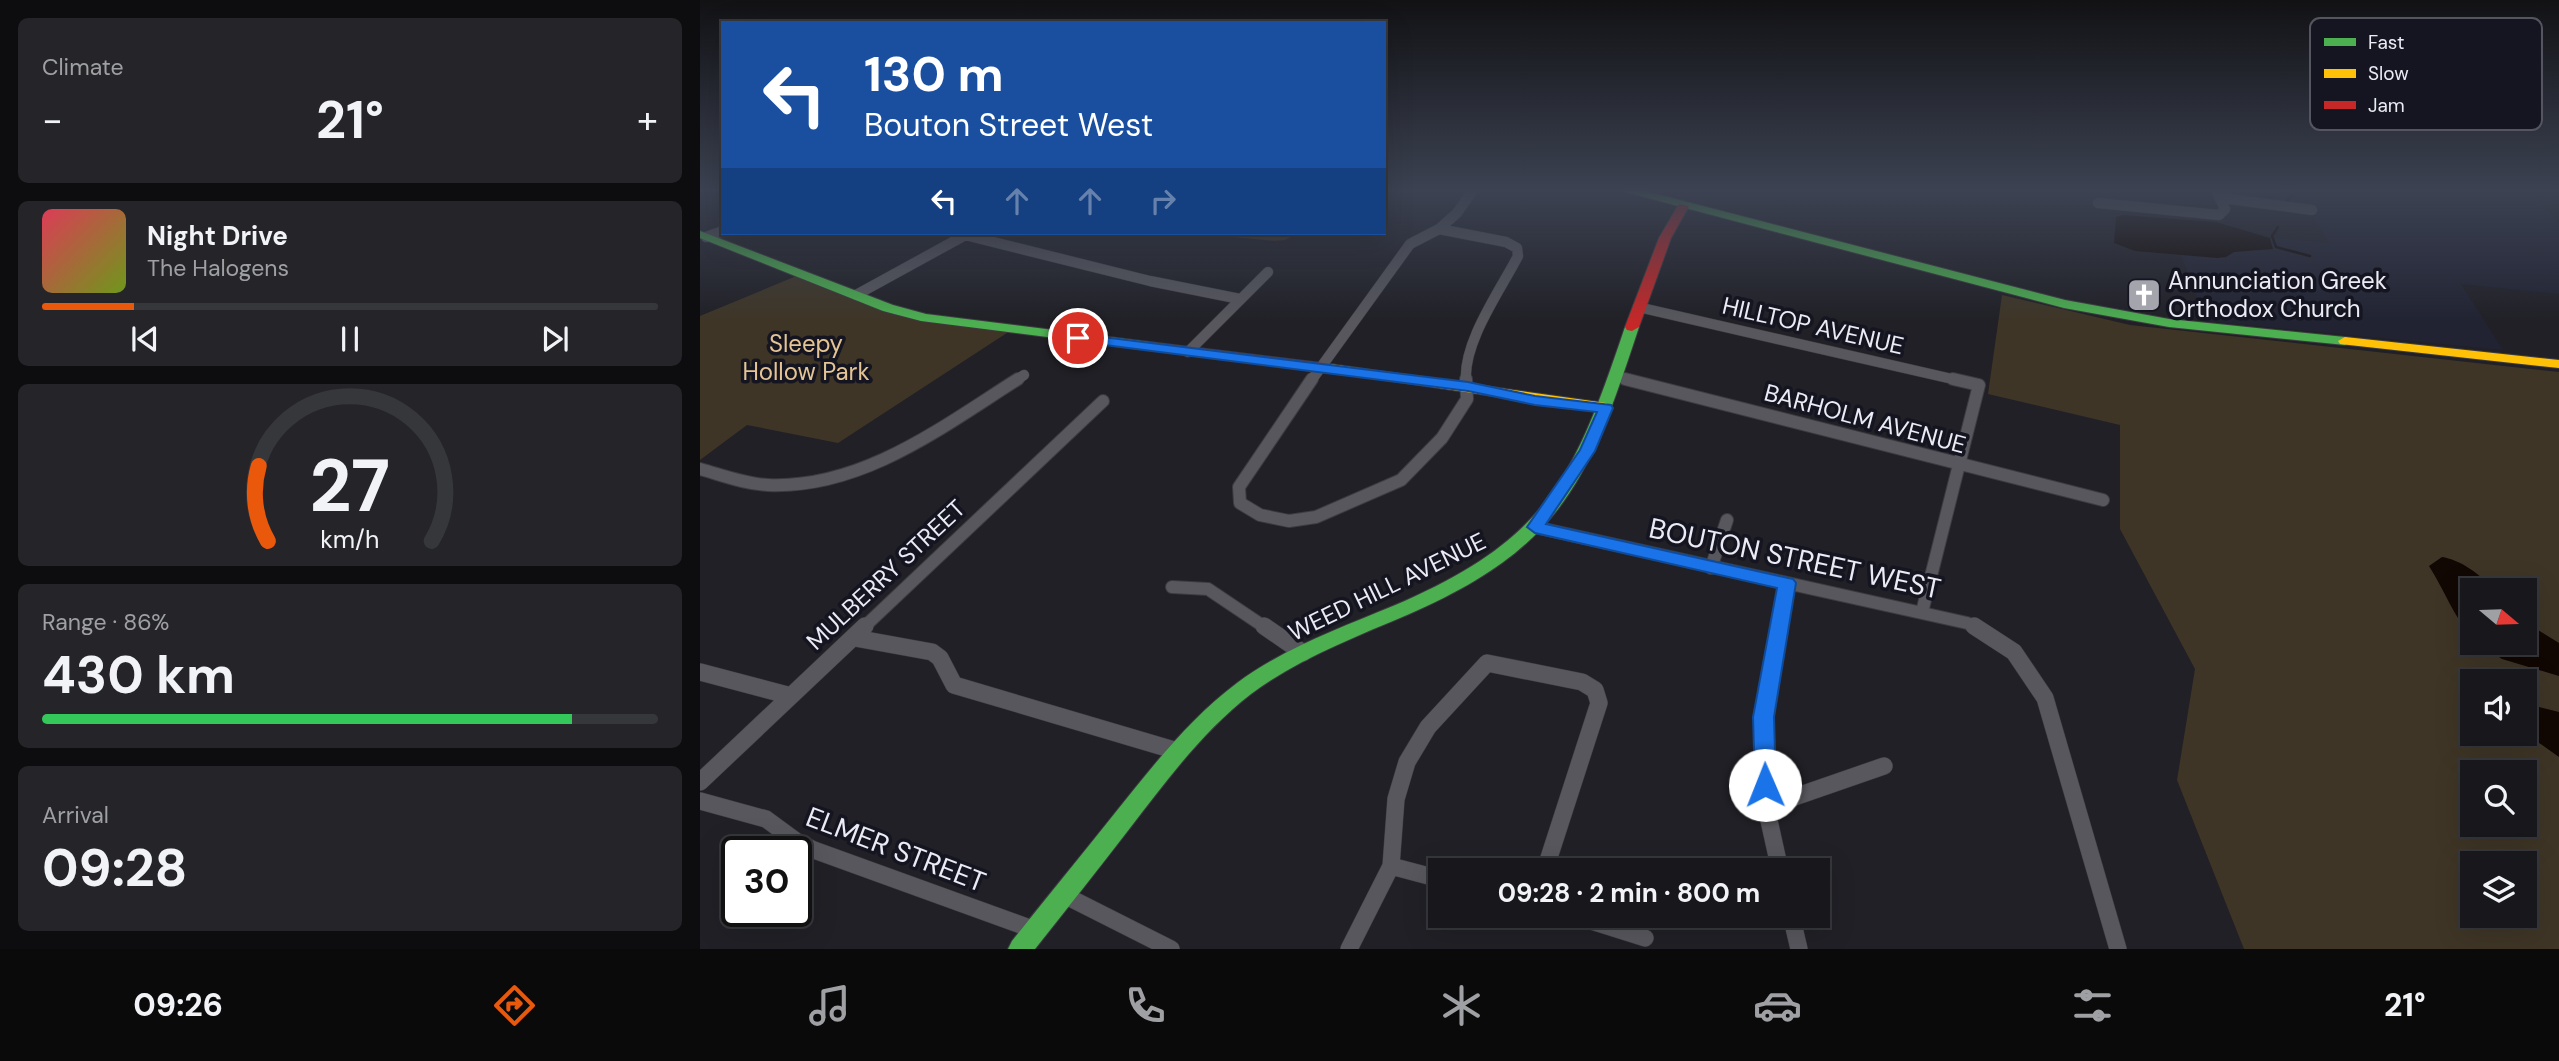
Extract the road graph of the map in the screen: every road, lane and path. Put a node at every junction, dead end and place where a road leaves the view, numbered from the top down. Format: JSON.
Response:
{"nodes":[{"id":1,"x":1429,"y":234,"type":"edge"},
{"id":2,"x":1465,"y":234,"type":"edge"},
{"id":3,"x":1667,"y":234,"type":"edge"},
{"id":4,"x":1795,"y":234,"type":"edge"},
{"id":5,"x":703,"y":235,"type":"edge"},
{"id":6,"x":965,"y":235,"type":"edge"},
{"id":7,"x":971,"y":235,"type":"edge"},
{"id":8,"x":1268,"y":272,"type":"dead end"},
{"id":9,"x":856,"y":295,"type":"junction"},
{"id":10,"x":1240,"y":299,"type":"junction"},
{"id":11,"x":1638,"y":307,"type":"junction"},
{"id":12,"x":1188,"y":352,"type":"junction"},
{"id":13,"x":2559,"y":364,"type":"edge"},
{"id":14,"x":1320,"y":367,"type":"junction"},
{"id":15,"x":1024,"y":375,"type":"dead end"},
{"id":16,"x":1617,"y":377,"type":"junction"},
{"id":17,"x":1468,"y":387,"type":"junction"},
{"id":18,"x":1104,"y":401,"type":"dead end"},
{"id":19,"x":1606,"y":408,"type":"junction"},
{"id":20,"x":1957,"y":465,"type":"junction"},
{"id":21,"x":700,"y":469,"type":"edge"},
{"id":22,"x":2103,"y":500,"type":"dead end"},
{"id":23,"x":1727,"y":520,"type":"dead end"},
{"id":24,"x":1535,"y":527,"type":"junction"},
{"id":25,"x":1712,"y":568,"type":"junction"},
{"id":26,"x":1787,"y":583,"type":"junction"},
{"id":27,"x":1172,"y":587,"type":"dead end"},
{"id":28,"x":1922,"y":612,"type":"junction"},
{"id":29,"x":855,"y":638,"type":"junction"},
{"id":30,"x":1303,"y":653,"type":"junction"},
{"id":31,"x":700,"y":672,"type":"edge"},
{"id":32,"x":791,"y":696,"type":"junction"},
{"id":33,"x":1177,"y":751,"type":"junction"},
{"id":34,"x":1884,"y":766,"type":"dead end"},
{"id":35,"x":700,"y":782,"type":"edge"},
{"id":36,"x":700,"y":801,"type":"edge"},
{"id":37,"x":1766,"y":807,"type":"junction"},
{"id":38,"x":1549,"y":858,"type":"edge"},
{"id":39,"x":1777,"y":858,"type":"edge"},
{"id":40,"x":1391,"y":866,"type":"junction"},
{"id":41,"x":1428,"y":876,"type":"edge"},
{"id":42,"x":1064,"y":895,"type":"junction"},
{"id":43,"x":1613,"y":928,"type":"edge"},
{"id":44,"x":1794,"y":928,"type":"edge"},
{"id":45,"x":1035,"y":930,"type":"junction"},
{"id":46,"x":1645,"y":938,"type":"dead end"},
{"id":47,"x":1020,"y":949,"type":"edge"},
{"id":48,"x":1171,"y":949,"type":"edge"},
{"id":49,"x":1349,"y":949,"type":"edge"},
{"id":50,"x":1799,"y":949,"type":"edge"},
{"id":51,"x":2118,"y":949,"type":"edge"}],
"edges":[{"from":1,"to":14,"type":"street"},
{"from":2,"to":17,"type":"street"},
{"from":3,"to":11,"type":"main road","name":"WEED HILL AVENUE"},
{"from":4,"to":13,"type":"main road"},
{"from":5,"to":9,"type":"main road"},
{"from":6,"to":9,"type":"street"},
{"from":7,"to":10,"type":"street"},
{"from":8,"to":10,"type":"street"},
{"from":9,"to":12,"type":"main road"},
{"from":10,"to":12,"type":"street"},
{"from":11,"to":16,"type":"main road","name":"WEED HILL AVENUE"},
{"from":11,"to":20,"type":"street","name":"HILLTOP AVENUE"},
{"from":12,"to":14,"type":"main road"},
{"from":14,"to":17,"type":"main road"},
{"from":14,"to":17,"type":"street"},
{"from":15,"to":21,"type":"street"},
{"from":16,"to":19,"type":"main road","name":"WEED HILL AVENUE"},
{"from":16,"to":20,"type":"street","name":"BARHOLM AVENUE"},
{"from":17,"to":19,"type":"main road"},
{"from":18,"to":29,"type":"street","name":"MULBERRY STREET"},
{"from":19,"to":24,"type":"main road","name":"WEED HILL AVENUE"},
{"from":20,"to":22,"type":"street","name":"BARHOLM AVENUE"},
{"from":20,"to":28,"type":"street"},
{"from":23,"to":25,"type":"street"},
{"from":24,"to":25,"type":"street","name":"BOUTON STREET WEST"},
{"from":24,"to":30,"type":"main road","name":"WEED HILL AVENUE"},
{"from":25,"to":26,"type":"street","name":"BOUTON STREET WEST"},
{"from":26,"to":28,"type":"street","name":"BOUTON STREET WEST"},
{"from":26,"to":37,"type":"street"},
{"from":27,"to":30,"type":"street"},
{"from":28,"to":51,"type":"street","name":"BOUTON STREET WEST"},
{"from":29,"to":32,"type":"street","name":"MULBERRY STREET"},
{"from":29,"to":33,"type":"street"},
{"from":30,"to":33,"type":"main road","name":"WEED HILL AVENUE"},
{"from":31,"to":32,"type":"street"},
{"from":32,"to":35,"type":"street","name":"MULBERRY STREET"},
{"from":33,"to":42,"type":"main road","name":"WEED HILL AVENUE"},
{"from":34,"to":37,"type":"street"},
{"from":36,"to":45,"type":"street","name":"ELMER STREET"},
{"from":37,"to":39,"type":"street"},
{"from":38,"to":40,"type":"street"},
{"from":40,"to":41,"type":"street"},
{"from":40,"to":49,"type":"street"},
{"from":42,"to":45,"type":"main road","name":"WEED HILL AVENUE"},
{"from":42,"to":48,"type":"street"},
{"from":43,"to":46,"type":"street"},
{"from":44,"to":50,"type":"street"},
{"from":45,"to":47,"type":"main road","name":"WEED HILL AVENUE"}]}
